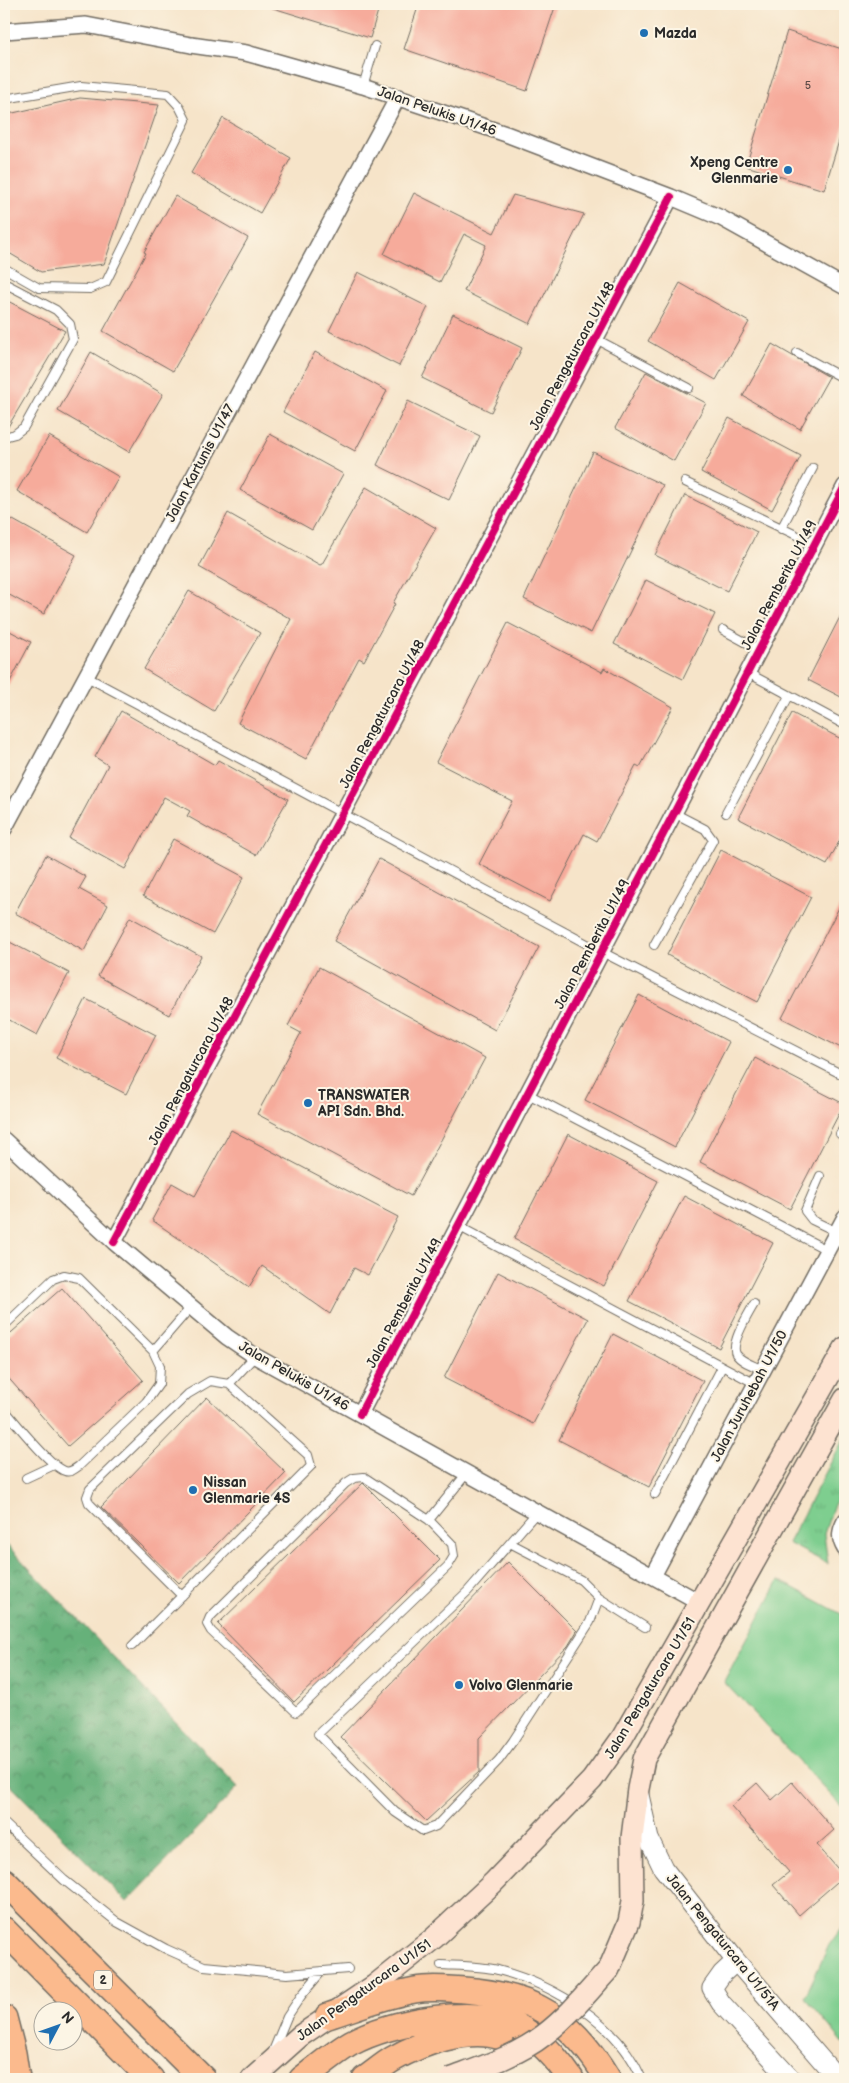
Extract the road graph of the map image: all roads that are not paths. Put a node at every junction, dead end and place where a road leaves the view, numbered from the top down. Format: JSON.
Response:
{"nodes":[{"id":1,"x":4,"y":31,"type":"edge"},
{"id":2,"x":375,"y":46,"type":"dead end"},
{"id":3,"x":363,"y":86,"type":"junction"},
{"id":4,"x":398,"y":97,"type":"junction"},
{"id":5,"x":4,"y":99,"type":"edge"},
{"id":6,"x":672,"y":198,"type":"junction"},
{"id":7,"x":4,"y":268,"type":"edge"},
{"id":8,"x":4,"y":284,"type":"edge"},
{"id":9,"x":845,"y":287,"type":"edge"},
{"id":10,"x":596,"y":339,"type":"junction"},
{"id":11,"x":797,"y":353,"type":"dead end"},
{"id":12,"x":845,"y":379,"type":"edge"},
{"id":13,"x":689,"y":388,"type":"dead end"},
{"id":14,"x":4,"y":437,"type":"edge"},
{"id":15,"x":813,"y":468,"type":"dead end"},
{"id":16,"x":685,"y":482,"type":"dead end"},
{"id":17,"x":845,"y":486,"type":"edge"},
{"id":18,"x":781,"y":529,"type":"junction"},
{"id":19,"x":815,"y":544,"type":"junction"},
{"id":20,"x":723,"y":630,"type":"dead end"},
{"id":21,"x":760,"y":650,"type":"junction"},
{"id":22,"x":748,"y":673,"type":"junction"},
{"id":23,"x":85,"y":676,"type":"junction"},
{"id":24,"x":789,"y":696,"type":"junction"},
{"id":25,"x":845,"y":725,"type":"edge"},
{"id":26,"x":674,"y":813,"type":"junction"},
{"id":27,"x":726,"y":813,"type":"dead end"},
{"id":28,"x":343,"y":814,"type":"junction"},
{"id":29,"x":4,"y":829,"type":"edge"},
{"id":30,"x":654,"y":945,"type":"dead end"},
{"id":31,"x":602,"y":952,"type":"junction"},
{"id":32,"x":845,"y":1076,"type":"edge"},
{"id":33,"x":528,"y":1094,"type":"junction"},
{"id":34,"x":845,"y":1126,"type":"edge"},
{"id":35,"x":840,"y":1134,"type":"dead end"},
{"id":36,"x":4,"y":1140,"type":"edge"},
{"id":37,"x":820,"y":1176,"type":"dead end"},
{"id":38,"x":845,"y":1217,"type":"edge"},
{"id":39,"x":458,"y":1226,"type":"junction"},
{"id":40,"x":837,"y":1232,"type":"junction"},
{"id":41,"x":114,"y":1242,"type":"junction"},
{"id":42,"x":828,"y":1250,"type":"junction"},
{"id":43,"x":754,"y":1304,"type":"dead end"},
{"id":44,"x":191,"y":1307,"type":"junction"},
{"id":45,"x":4,"y":1326,"type":"edge"},
{"id":46,"x":845,"y":1348,"type":"edge"},
{"id":47,"x":153,"y":1351,"type":"junction"},
{"id":48,"x":256,"y":1356,"type":"junction"},
{"id":49,"x":722,"y":1367,"type":"junction"},
{"id":50,"x":760,"y":1377,"type":"junction"},
{"id":51,"x":229,"y":1384,"type":"junction"},
{"id":52,"x":845,"y":1399,"type":"edge"},
{"id":53,"x":4,"y":1409,"type":"edge"},
{"id":54,"x":360,"y":1414,"type":"junction"},
{"id":55,"x":54,"y":1465,"type":"junction"},
{"id":56,"x":467,"y":1473,"type":"junction"},
{"id":57,"x":26,"y":1478,"type":"dead end"},
{"id":58,"x":655,"y":1494,"type":"dead end"},
{"id":59,"x":537,"y":1512,"type":"junction"},
{"id":60,"x":429,"y":1520,"type":"junction"},
{"id":61,"x":845,"y":1522,"type":"edge"},
{"id":62,"x":510,"y":1543,"type":"junction"},
{"id":63,"x":845,"y":1549,"type":"edge"},
{"id":64,"x":653,"y":1576,"type":"junction"},
{"id":65,"x":182,"y":1596,"type":"junction"},
{"id":66,"x":599,"y":1598,"type":"junction"},
{"id":67,"x":701,"y":1603,"type":"junction"},
{"id":68,"x":645,"y":1627,"type":"dead end"},
{"id":69,"x":132,"y":1646,"type":"dead end"},
{"id":70,"x":638,"y":1788,"type":"junction"},
{"id":71,"x":4,"y":1823,"type":"edge"},
{"id":72,"x":4,"y":1881,"type":"edge"},
{"id":73,"x":4,"y":1930,"type":"edge"},
{"id":74,"x":736,"y":1960,"type":"junction"},
{"id":75,"x":441,"y":1965,"type":"dead end"},
{"id":76,"x":348,"y":1969,"type":"dead end"},
{"id":77,"x":322,"y":1971,"type":"junction"},
{"id":78,"x":328,"y":2016,"type":"junction"},
{"id":79,"x":4,"y":2018,"type":"edge"},
{"id":80,"x":267,"y":2064,"type":"junction"},
{"id":81,"x":17,"y":2079,"type":"edge"},
{"id":82,"x":151,"y":2079,"type":"edge"},
{"id":83,"x":203,"y":2079,"type":"edge"},
{"id":84,"x":252,"y":2079,"type":"edge"},
{"id":85,"x":302,"y":2079,"type":"edge"},
{"id":86,"x":365,"y":2079,"type":"edge"},
{"id":87,"x":450,"y":2079,"type":"edge"},
{"id":88,"x":556,"y":2079,"type":"edge"},
{"id":89,"x":571,"y":2079,"type":"edge"},
{"id":90,"x":608,"y":2079,"type":"edge"},
{"id":91,"x":642,"y":2079,"type":"edge"},
{"id":92,"x":792,"y":2079,"type":"edge"},
{"id":93,"x":838,"y":2079,"type":"edge"}],
"edges":[{"from":1,"to":3,"type":"street","name":"Jalan Pelukis U1/46"},
{"from":2,"to":3,"type":"lane"},
{"from":3,"to":4,"type":"street","name":"Jalan Pelukis U1/46"},
{"from":4,"to":6,"type":"street","name":"Jalan Pelukis U1/46"},
{"from":4,"to":23,"type":"street","name":"Jalan Kartunis U1/47"},
{"from":5,"to":7,"type":"lane"},
{"from":6,"to":9,"type":"street","name":"Jalan Pelukis U1/46"},
{"from":6,"to":10,"type":"street","name":"Jalan Pengaturcara U1/48"},
{"from":8,"to":14,"type":"lane"},
{"from":10,"to":13,"type":"lane"},
{"from":10,"to":28,"type":"street","name":"Jalan Pengaturcara U1/48"},
{"from":11,"to":12,"type":"lane"},
{"from":15,"to":18,"type":"lane"},
{"from":16,"to":18,"type":"lane"},
{"from":17,"to":19,"type":"street","name":"Jalan Pemberita U1/49"},
{"from":18,"to":19,"type":"lane"},
{"from":19,"to":21,"type":"street","name":"Jalan Pemberita U1/49"},
{"from":20,"to":21,"type":"lane"},
{"from":21,"to":22,"type":"street","name":"Jalan Pemberita U1/49"},
{"from":22,"to":24,"type":"lane"},
{"from":22,"to":26,"type":"street","name":"Jalan Pemberita U1/49"},
{"from":23,"to":28,"type":"lane"},
{"from":23,"to":29,"type":"street","name":"Jalan Kartunis U1/47"},
{"from":24,"to":25,"type":"lane"},
{"from":24,"to":27,"type":"lane"},
{"from":26,"to":30,"type":"lane"},
{"from":26,"to":31,"type":"street","name":"Jalan Pemberita U1/49"},
{"from":28,"to":31,"type":"lane"},
{"from":28,"to":41,"type":"street","name":"Jalan Pengaturcara U1/48"},
{"from":31,"to":32,"type":"lane"},
{"from":31,"to":33,"type":"street","name":"Jalan Pemberita U1/49"},
{"from":33,"to":39,"type":"street","name":"Jalan Pemberita U1/49"},
{"from":33,"to":42,"type":"lane"},
{"from":34,"to":35,"type":"lane"},
{"from":36,"to":41,"type":"street","name":"Jalan Pelukis U1/46"},
{"from":37,"to":40,"type":"lane"},
{"from":38,"to":40,"type":"street","name":"Jalan Juruhebah U1/50"},
{"from":39,"to":49,"type":"lane"},
{"from":39,"to":54,"type":"street","name":"Jalan Pemberita U1/49"},
{"from":40,"to":42,"type":"street","name":"Jalan Juruhebah U1/50"},
{"from":41,"to":44,"type":"street","name":"Jalan Pelukis U1/46"},
{"from":42,"to":50,"type":"street","name":"Jalan Juruhebah U1/50"},
{"from":43,"to":50,"type":"lane"},
{"from":44,"to":47,"type":"lane"},
{"from":44,"to":48,"type":"street","name":"Jalan Pelukis U1/46"},
{"from":45,"to":47,"type":"lane"},
{"from":46,"to":67,"type":"main road","name":"Jalan Pengaturcara U1/51"},
{"from":47,"to":55,"type":"lane"},
{"from":48,"to":51,"type":"lane"},
{"from":48,"to":54,"type":"street","name":"Jalan Pelukis U1/46"},
{"from":49,"to":50,"type":"lane"},
{"from":49,"to":58,"type":"lane"},
{"from":50,"to":64,"type":"street","name":"Jalan Juruhebah U1/50"},
{"from":51,"to":65,"type":"lane"},
{"from":51,"to":65,"type":"lane"},
{"from":52,"to":70,"type":"main road","name":"Jalan Pengaturcara U1/51"},
{"from":53,"to":55,"type":"lane"},
{"from":54,"to":56,"type":"street","name":"Jalan Pelukis U1/46"},
{"from":55,"to":57,"type":"lane"},
{"from":56,"to":59,"type":"street","name":"Jalan Pelukis U1/46"},
{"from":56,"to":60,"type":"lane"},
{"from":59,"to":62,"type":"lane"},
{"from":59,"to":64,"type":"street","name":"Jalan Pelukis U1/46"},
{"from":60,"to":60,"type":"lane"},
{"from":61,"to":63,"type":"street"},
{"from":62,"to":66,"type":"lane"},
{"from":62,"to":66,"type":"lane"},
{"from":64,"to":67,"type":"street","name":"Jalan Pelukis U1/46"},
{"from":65,"to":69,"type":"lane"},
{"from":66,"to":68,"type":"lane"},
{"from":67,"to":78,"type":"main road","name":"Jalan Pengaturcara U1/51"},
{"from":70,"to":74,"type":"street","name":"Jalan Pengaturcara U1/51A"},
{"from":70,"to":87,"type":"main road","name":"Jalan Pengaturcara U1/51","bridge":true},
{"from":71,"to":77,"type":"lane"},
{"from":72,"to":83,"type":"highway","number":"2"},
{"from":73,"to":82,"type":"highway"},
{"from":74,"to":92,"type":"street"},
{"from":74,"to":93,"type":"street","name":"Jalan Pengaturcara U1/51A"},
{"from":75,"to":91,"type":"lane"},
{"from":76,"to":77,"type":"lane"},
{"from":77,"to":80,"type":"lane"},
{"from":78,"to":80,"type":"main road","name":"Jalan Pengaturcara U1/51"},
{"from":78,"to":90,"type":"highway"},
{"from":79,"to":81,"type":"highway"},
{"from":80,"to":84,"type":"main road","name":"Jalan Pengaturcara U1/51"},
{"from":85,"to":89,"type":"highway"},
{"from":86,"to":88,"type":"highway"}]}
